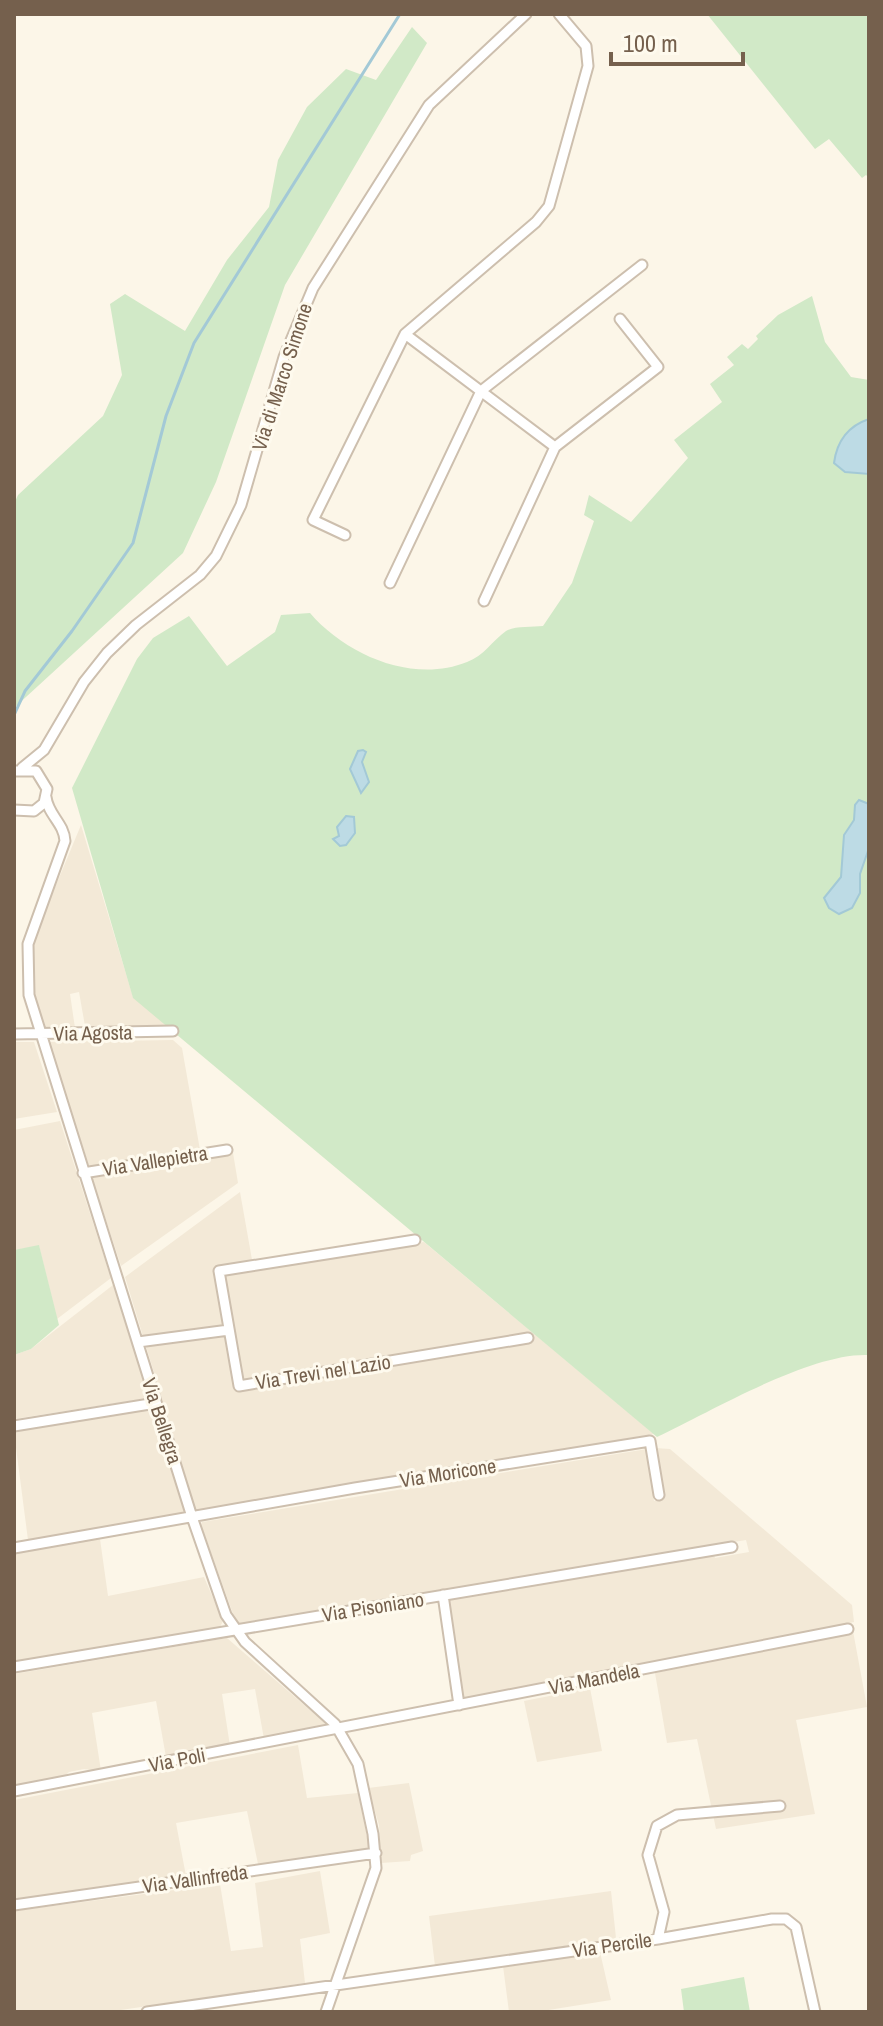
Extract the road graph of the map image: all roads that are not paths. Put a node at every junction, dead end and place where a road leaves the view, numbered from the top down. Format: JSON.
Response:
{"nodes":[{"id":1,"x":526,"y":14,"type":"edge"},
{"id":2,"x":559,"y":14,"type":"edge"},
{"id":3,"x":642,"y":265,"type":"dead end"},
{"id":4,"x":620,"y":319,"type":"dead end"},
{"id":5,"x":405,"y":334,"type":"junction"},
{"id":6,"x":481,"y":391,"type":"junction"},
{"id":7,"x":555,"y":447,"type":"junction"},
{"id":8,"x":345,"y":535,"type":"dead end"},
{"id":9,"x":390,"y":583,"type":"dead end"},
{"id":10,"x":484,"y":601,"type":"dead end"},
{"id":11,"x":49,"y":743,"type":"junction"},
{"id":12,"x":18,"y":769,"type":"edge"},
{"id":13,"x":46,"y":782,"type":"junction"},
{"id":14,"x":46,"y":797,"type":"junction"},
{"id":15,"x":14,"y":810,"type":"edge"},
{"id":16,"x":34,"y":811,"type":"junction"},
{"id":17,"x":55,"y":819,"type":"junction"},
{"id":18,"x":173,"y":1031,"type":"dead end"},
{"id":19,"x":39,"y":1033,"type":"junction"},
{"id":20,"x":14,"y":1034,"type":"edge"},
{"id":21,"x":227,"y":1150,"type":"dead end"},
{"id":22,"x":83,"y":1173,"type":"junction"},
{"id":23,"x":415,"y":1240,"type":"dead end"},
{"id":24,"x":229,"y":1330,"type":"junction"},
{"id":25,"x":528,"y":1338,"type":"dead end"},
{"id":26,"x":138,"y":1342,"type":"junction"},
{"id":27,"x":156,"y":1403,"type":"junction"},
{"id":28,"x":14,"y":1426,"type":"edge"},
{"id":29,"x":659,"y":1495,"type":"dead end"},
{"id":30,"x":192,"y":1517,"type":"junction"},
{"id":31,"x":732,"y":1547,"type":"dead end"},
{"id":32,"x":14,"y":1548,"type":"edge"},
{"id":33,"x":443,"y":1595,"type":"junction"},
{"id":34,"x":848,"y":1629,"type":"dead end"},
{"id":35,"x":235,"y":1630,"type":"junction"},
{"id":36,"x":14,"y":1667,"type":"edge"},
{"id":37,"x":459,"y":1705,"type":"junction"},
{"id":38,"x":340,"y":1729,"type":"junction"},
{"id":39,"x":14,"y":1791,"type":"edge"},
{"id":40,"x":780,"y":1806,"type":"dead end"},
{"id":41,"x":376,"y":1853,"type":"junction"},
{"id":42,"x":14,"y":1905,"type":"edge"},
{"id":43,"x":658,"y":1939,"type":"junction"},
{"id":44,"x":337,"y":1983,"type":"junction"},
{"id":45,"x":147,"y":2012,"type":"edge"},
{"id":46,"x":326,"y":2012,"type":"edge"},
{"id":47,"x":815,"y":2012,"type":"edge"}],
"edges":[{"from":1,"to":11,"type":"street","name":"Via di Marco Simone"},
{"from":2,"to":5,"type":"street"},
{"from":3,"to":6,"type":"street"},
{"from":4,"to":7,"type":"street"},
{"from":5,"to":6,"type":"street"},
{"from":5,"to":8,"type":"street"},
{"from":6,"to":7,"type":"street"},
{"from":6,"to":9,"type":"street"},
{"from":7,"to":10,"type":"street"},
{"from":11,"to":12,"type":"street","name":"Via di Marco Simone"},
{"from":11,"to":13,"type":"street","name":"Via di Marco Simone"},
{"from":12,"to":13,"type":"street"},
{"from":13,"to":14,"type":"street","name":"Via di Marco Simone"},
{"from":14,"to":16,"type":"street"},
{"from":14,"to":17,"type":"street","name":"Via Bellegra"},
{"from":15,"to":16,"type":"street"},
{"from":16,"to":17,"type":"street"},
{"from":17,"to":19,"type":"street","name":"Via Bellegra"},
{"from":18,"to":19,"type":"street","name":"Via Agosta"},
{"from":19,"to":20,"type":"street","name":"Via Agosta"},
{"from":19,"to":22,"type":"street","name":"Via Bellegra"},
{"from":21,"to":22,"type":"street","name":"Via Vallepietra"},
{"from":22,"to":26,"type":"street","name":"Via Bellegra"},
{"from":23,"to":24,"type":"street","name":"Via Trevi nel Lazio"},
{"from":24,"to":25,"type":"street","name":"Via Trevi nel Lazio"},
{"from":24,"to":26,"type":"street"},
{"from":26,"to":27,"type":"street","name":"Via Bellegra"},
{"from":27,"to":28,"type":"street"},
{"from":27,"to":30,"type":"street","name":"Via Bellegra"},
{"from":29,"to":30,"type":"street","name":"Via Moricone"},
{"from":30,"to":32,"type":"street"},
{"from":30,"to":35,"type":"street","name":"Via Bellegra"},
{"from":31,"to":33,"type":"street","name":"Via Pisoniano"},
{"from":33,"to":35,"type":"street","name":"Via Pisoniano"},
{"from":33,"to":37,"type":"street"},
{"from":34,"to":37,"type":"street","name":"Via Mandela"},
{"from":35,"to":36,"type":"street","name":"Via Pisoniano"},
{"from":35,"to":38,"type":"street","name":"Via Bellegra"},
{"from":37,"to":38,"type":"street","name":"Via Mandela"},
{"from":38,"to":39,"type":"street","name":"Via Poli"},
{"from":38,"to":41,"type":"street","name":"Via Bellegra"},
{"from":40,"to":43,"type":"street"},
{"from":41,"to":42,"type":"street","name":"Via Vallinfreda"},
{"from":41,"to":44,"type":"street","name":"Via Bellegra"},
{"from":43,"to":44,"type":"street","name":"Via Percile"},
{"from":43,"to":47,"type":"street","name":"Via Percile"},
{"from":44,"to":45,"type":"street","name":"Via Percile"},
{"from":44,"to":46,"type":"street","name":"Via Bellegra"}]}
